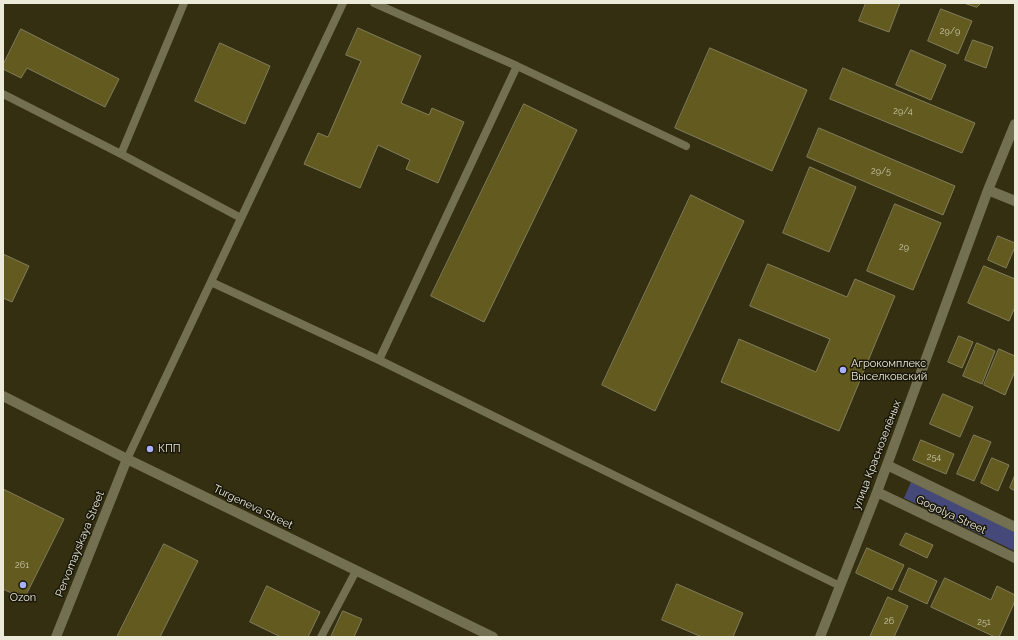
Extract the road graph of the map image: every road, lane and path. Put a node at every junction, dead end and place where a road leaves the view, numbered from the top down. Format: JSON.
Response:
{"nodes":[{"id":1,"x":184,"y":3,"type":"edge"},
{"id":2,"x":343,"y":3,"type":"edge"},
{"id":3,"x":374,"y":3,"type":"edge"},
{"id":4,"x":517,"y":66,"type":"junction"},
{"id":5,"x":3,"y":94,"type":"edge"},
{"id":6,"x":1015,"y":124,"type":"edge"},
{"id":7,"x":686,"y":146,"type":"dead end"},
{"id":8,"x":121,"y":154,"type":"junction"},
{"id":9,"x":988,"y":190,"type":"junction"},
{"id":10,"x":1015,"y":201,"type":"edge"},
{"id":11,"x":242,"y":218,"type":"junction"},
{"id":12,"x":211,"y":282,"type":"junction"},
{"id":13,"x":378,"y":360,"type":"junction"},
{"id":14,"x":3,"y":396,"type":"edge"},
{"id":15,"x":127,"y":459,"type":"junction"},
{"id":16,"x":887,"y":465,"type":"junction"},
{"id":17,"x":877,"y":492,"type":"junction"},
{"id":18,"x":1015,"y":527,"type":"edge"},
{"id":19,"x":1015,"y":558,"type":"edge"},
{"id":20,"x":356,"y":571,"type":"junction"},
{"id":21,"x":840,"y":586,"type":"junction"},
{"id":22,"x":56,"y":637,"type":"edge"},
{"id":23,"x":321,"y":637,"type":"edge"},
{"id":24,"x":493,"y":637,"type":"edge"},
{"id":25,"x":820,"y":637,"type":"edge"}],
"edges":[{"from":1,"to":8,"type":"lane"},
{"from":2,"to":11,"type":"lane"},
{"from":3,"to":4,"type":"lane"},
{"from":4,"to":7,"type":"lane"},
{"from":4,"to":13,"type":"lane"},
{"from":5,"to":8,"type":"lane"},
{"from":6,"to":9,"type":"street","name":"улица Краснозелёных"},
{"from":8,"to":11,"type":"lane"},
{"from":9,"to":10,"type":"street"},
{"from":9,"to":16,"type":"street","name":"улица Краснозелёных"},
{"from":11,"to":12,"type":"lane"},
{"from":12,"to":13,"type":"lane"},
{"from":12,"to":15,"type":"lane"},
{"from":13,"to":21,"type":"lane"},
{"from":14,"to":15,"type":"street","name":"Turgeneva Street"},
{"from":15,"to":20,"type":"street","name":"Turgeneva Street"},
{"from":15,"to":22,"type":"street","name":"Pervomayskaya Street"},
{"from":16,"to":17,"type":"street","name":"улица Краснозелёных"},
{"from":16,"to":18,"type":"street","name":"Gogolya Street"},
{"from":17,"to":19,"type":"street","name":"Gogolya Street"},
{"from":17,"to":21,"type":"street","name":"улица Краснозелёных"},
{"from":20,"to":23,"type":"lane"},
{"from":20,"to":24,"type":"street","name":"Turgeneva Street"},
{"from":21,"to":25,"type":"street","name":"улица Краснозелёных"}]}
